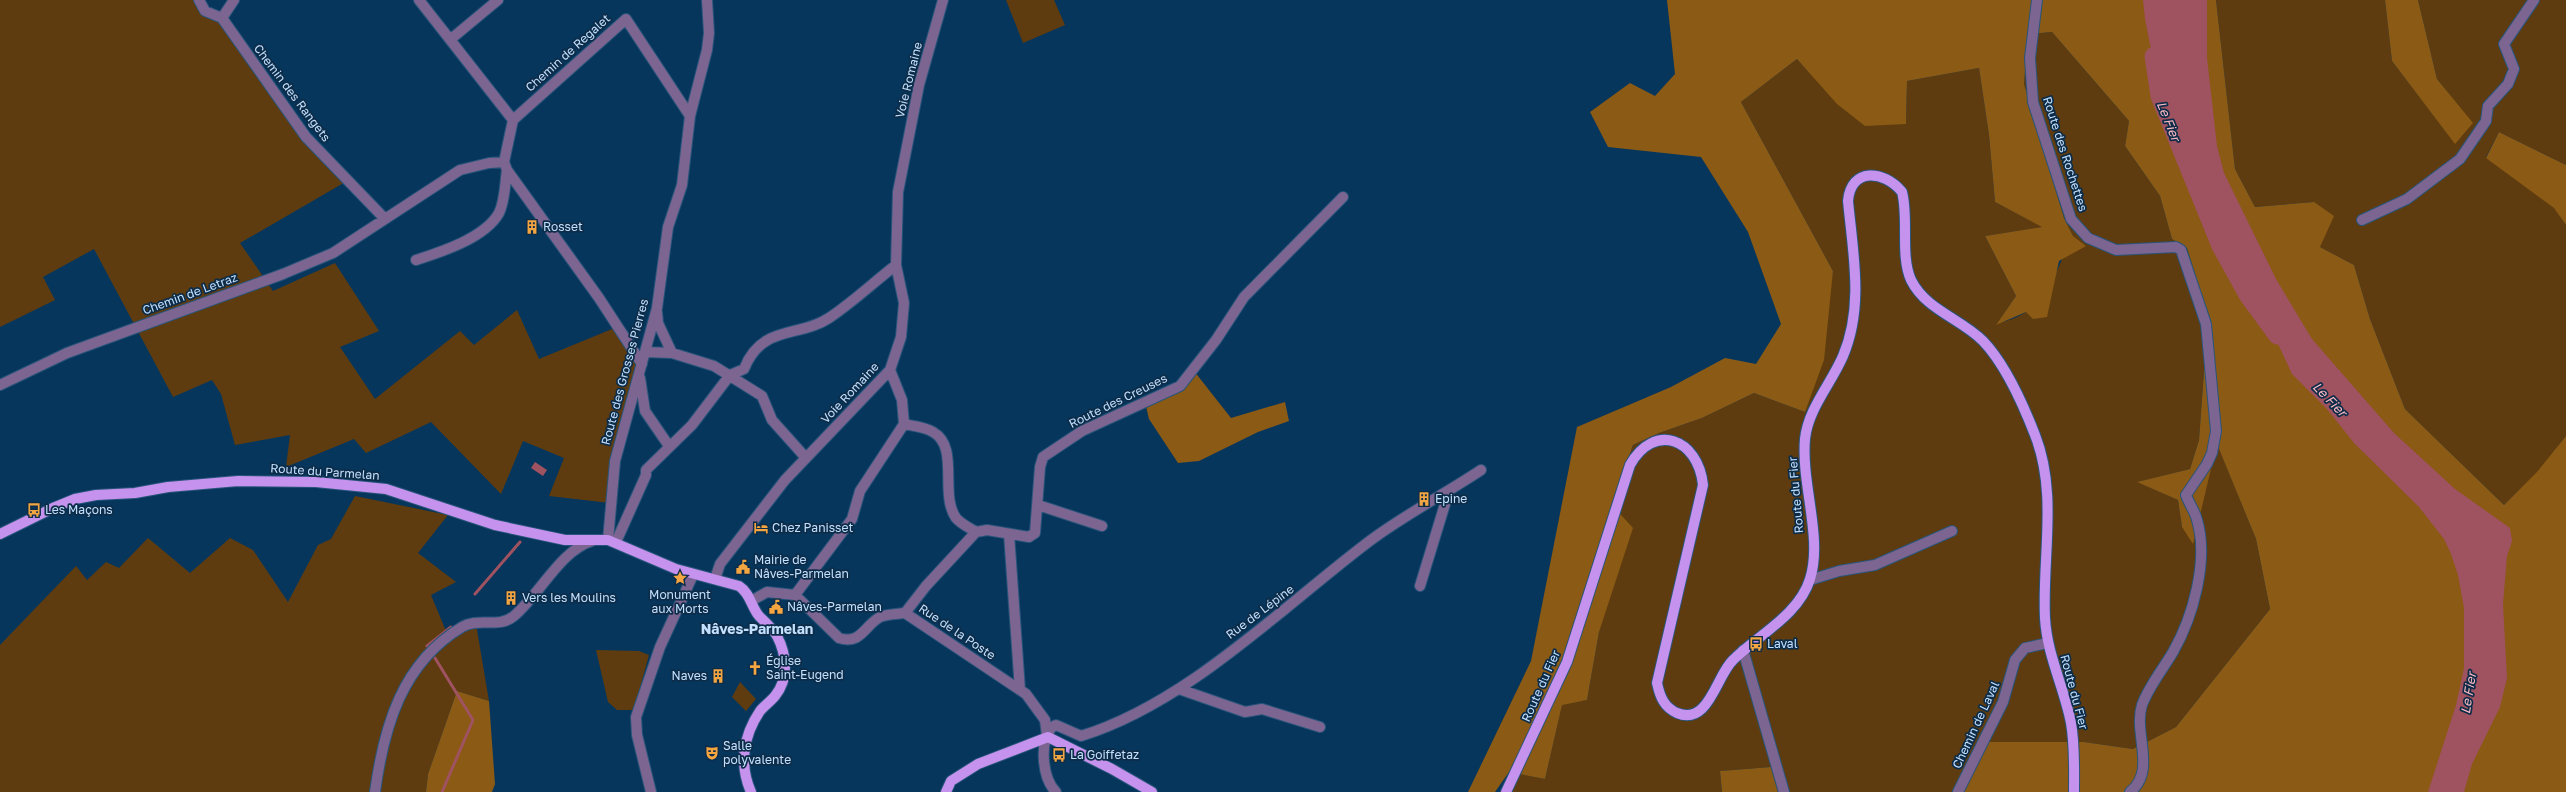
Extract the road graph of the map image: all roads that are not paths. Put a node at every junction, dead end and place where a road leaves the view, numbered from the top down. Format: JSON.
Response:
{"nodes":[{"id":1,"x":199,"y":0,"type":"edge"},
{"id":2,"x":234,"y":0,"type":"edge"},
{"id":3,"x":419,"y":0,"type":"edge"},
{"id":4,"x":498,"y":0,"type":"edge"},
{"id":5,"x":707,"y":0,"type":"edge"},
{"id":6,"x":943,"y":0,"type":"edge"},
{"id":7,"x":2037,"y":0,"type":"edge"},
{"id":8,"x":2534,"y":0,"type":"edge"},
{"id":9,"x":222,"y":18,"type":"junction"},
{"id":10,"x":451,"y":39,"type":"junction"},
{"id":11,"x":690,"y":116,"type":"junction"},
{"id":12,"x":513,"y":120,"type":"junction"},
{"id":13,"x":505,"y":166,"type":"junction"},
{"id":14,"x":1343,"y":197,"type":"dead end"},
{"id":15,"x":385,"y":219,"type":"junction"},
{"id":16,"x":2362,"y":220,"type":"dead end"},
{"id":17,"x":416,"y":260,"type":"dead end"},
{"id":18,"x":896,"y":265,"type":"junction"},
{"id":19,"x":657,"y":308,"type":"junction"},
{"id":20,"x":645,"y":352,"type":"junction"},
{"id":21,"x":672,"y":352,"type":"junction"},
{"id":22,"x":642,"y":364,"type":"junction"},
{"id":23,"x":890,"y":370,"type":"junction"},
{"id":24,"x":639,"y":375,"type":"junction"},
{"id":25,"x":730,"y":375,"type":"junction"},
{"id":26,"x":0,"y":385,"type":"edge"},
{"id":27,"x":904,"y":424,"type":"junction"},
{"id":28,"x":669,"y":446,"type":"junction"},
{"id":29,"x":806,"y":458,"type":"junction"},
{"id":30,"x":1481,"y":470,"type":"dead end"},
{"id":31,"x":1449,"y":491,"type":"junction"},
{"id":32,"x":1038,"y":506,"type":"junction"},
{"id":33,"x":1102,"y":526,"type":"dead end"},
{"id":34,"x":1952,"y":531,"type":"dead end"},
{"id":35,"x":0,"y":532,"type":"edge"},
{"id":36,"x":976,"y":532,"type":"junction"},
{"id":37,"x":1009,"y":534,"type":"junction"},
{"id":38,"x":594,"y":540,"type":"junction"},
{"id":39,"x":612,"y":541,"type":"junction"},
{"id":40,"x":693,"y":575,"type":"junction"},
{"id":41,"x":715,"y":579,"type":"junction"},
{"id":42,"x":1810,"y":580,"type":"junction"},
{"id":43,"x":1420,"y":586,"type":"dead end"},
{"id":44,"x":795,"y":595,"type":"junction"},
{"id":45,"x":751,"y":601,"type":"junction"},
{"id":46,"x":905,"y":613,"type":"junction"},
{"id":47,"x":2048,"y":643,"type":"junction"},
{"id":48,"x":1743,"y":650,"type":"junction"},
{"id":49,"x":1179,"y":689,"type":"junction"},
{"id":50,"x":1020,"y":690,"type":"junction"},
{"id":51,"x":1320,"y":727,"type":"dead end"},
{"id":52,"x":1048,"y":737,"type":"junction"},
{"id":53,"x":375,"y":792,"type":"edge"},
{"id":54,"x":651,"y":792,"type":"edge"},
{"id":55,"x":751,"y":792,"type":"edge"},
{"id":56,"x":946,"y":792,"type":"edge"},
{"id":57,"x":1056,"y":792,"type":"edge"},
{"id":58,"x":1152,"y":792,"type":"edge"},
{"id":59,"x":1506,"y":792,"type":"edge"},
{"id":60,"x":1784,"y":792,"type":"edge"},
{"id":61,"x":1958,"y":792,"type":"edge"},
{"id":62,"x":2074,"y":792,"type":"edge"},
{"id":63,"x":2130,"y":792,"type":"edge"}],
"edges":[{"from":1,"to":9,"type":"street","name":"Chemin des Rangets"},
{"from":2,"to":9,"type":"street"},
{"from":3,"to":10,"type":"street"},
{"from":4,"to":10,"type":"street"},
{"from":5,"to":11,"type":"street","name":"Route des Grosses Pierres"},
{"from":6,"to":18,"type":"street","name":"Voie Romaine"},
{"from":7,"to":63,"type":"street","name":"Route des Rochettes"},
{"from":8,"to":16,"type":"street"},
{"from":9,"to":15,"type":"street","name":"Chemin des Rangets"},
{"from":10,"to":12,"type":"street"},
{"from":11,"to":12,"type":"street","name":"Chemin de Regalet"},
{"from":11,"to":19,"type":"street","name":"Route des Grosses Pierres"},
{"from":12,"to":13,"type":"street"},
{"from":13,"to":15,"type":"street","name":"Chemin de Letraz"},
{"from":13,"to":17,"type":"street"},
{"from":13,"to":22,"type":"street"},
{"from":14,"to":32,"type":"street","name":"Route des Creuses"},
{"from":15,"to":26,"type":"street","name":"Chemin de Letraz"},
{"from":18,"to":23,"type":"street","name":"Voie Romaine"},
{"from":18,"to":25,"type":"street"},
{"from":19,"to":20,"type":"street","name":"Route des Grosses Pierres"},
{"from":19,"to":21,"type":"street"},
{"from":20,"to":21,"type":"street"},
{"from":20,"to":22,"type":"street","name":"Route des Grosses Pierres"},
{"from":21,"to":25,"type":"street"},
{"from":22,"to":24,"type":"street","name":"Route des Grosses Pierres"},
{"from":23,"to":27,"type":"street"},
{"from":23,"to":29,"type":"street","name":"Voie Romaine"},
{"from":24,"to":28,"type":"street"},
{"from":24,"to":39,"type":"street","name":"Route des Grosses Pierres"},
{"from":25,"to":28,"type":"street"},
{"from":25,"to":29,"type":"street"},
{"from":27,"to":36,"type":"street"},
{"from":27,"to":44,"type":"street"},
{"from":28,"to":39,"type":"street"},
{"from":29,"to":41,"type":"street","name":"Voie Romaine"},
{"from":30,"to":31,"type":"street","name":"Rue de Lépine"},
{"from":31,"to":43,"type":"street"},
{"from":31,"to":49,"type":"street","name":"Rue de Lépine"},
{"from":32,"to":33,"type":"street"},
{"from":32,"to":37,"type":"street","name":"Route des Creuses"},
{"from":34,"to":42,"type":"street"},
{"from":35,"to":38,"type":"main road","name":"Route du Parmelan"},
{"from":36,"to":37,"type":"street","name":"Route des Creuses"},
{"from":36,"to":46,"type":"street"},
{"from":37,"to":50,"type":"street"},
{"from":38,"to":39,"type":"main road","name":"Route du Parmelan"},
{"from":38,"to":53,"type":"street"},
{"from":39,"to":40,"type":"main road","name":"Route du Parmelan"},
{"from":40,"to":41,"type":"main road","name":"Route du Parmelan"},
{"from":40,"to":54,"type":"street"},
{"from":41,"to":45,"type":"main road"},
{"from":42,"to":47,"type":"main road","name":"Route du Fier"},
{"from":42,"to":48,"type":"main road","name":"Route du Fier"},
{"from":44,"to":45,"type":"street"},
{"from":44,"to":46,"type":"street","name":"Rue de la Poste"},
{"from":45,"to":55,"type":"main road"},
{"from":46,"to":50,"type":"street","name":"Rue de la Poste"},
{"from":47,"to":61,"type":"street","name":"Chemin de Laval"},
{"from":47,"to":62,"type":"main road","name":"Route du Fier"},
{"from":48,"to":59,"type":"main road","name":"Route du Fier"},
{"from":48,"to":60,"type":"street"},
{"from":49,"to":51,"type":"street"},
{"from":49,"to":52,"type":"street","name":"Rue de Lépine"},
{"from":50,"to":52,"type":"street","name":"Rue de la Poste"},
{"from":52,"to":56,"type":"main road"},
{"from":52,"to":57,"type":"street"},
{"from":52,"to":58,"type":"main road"}]}
